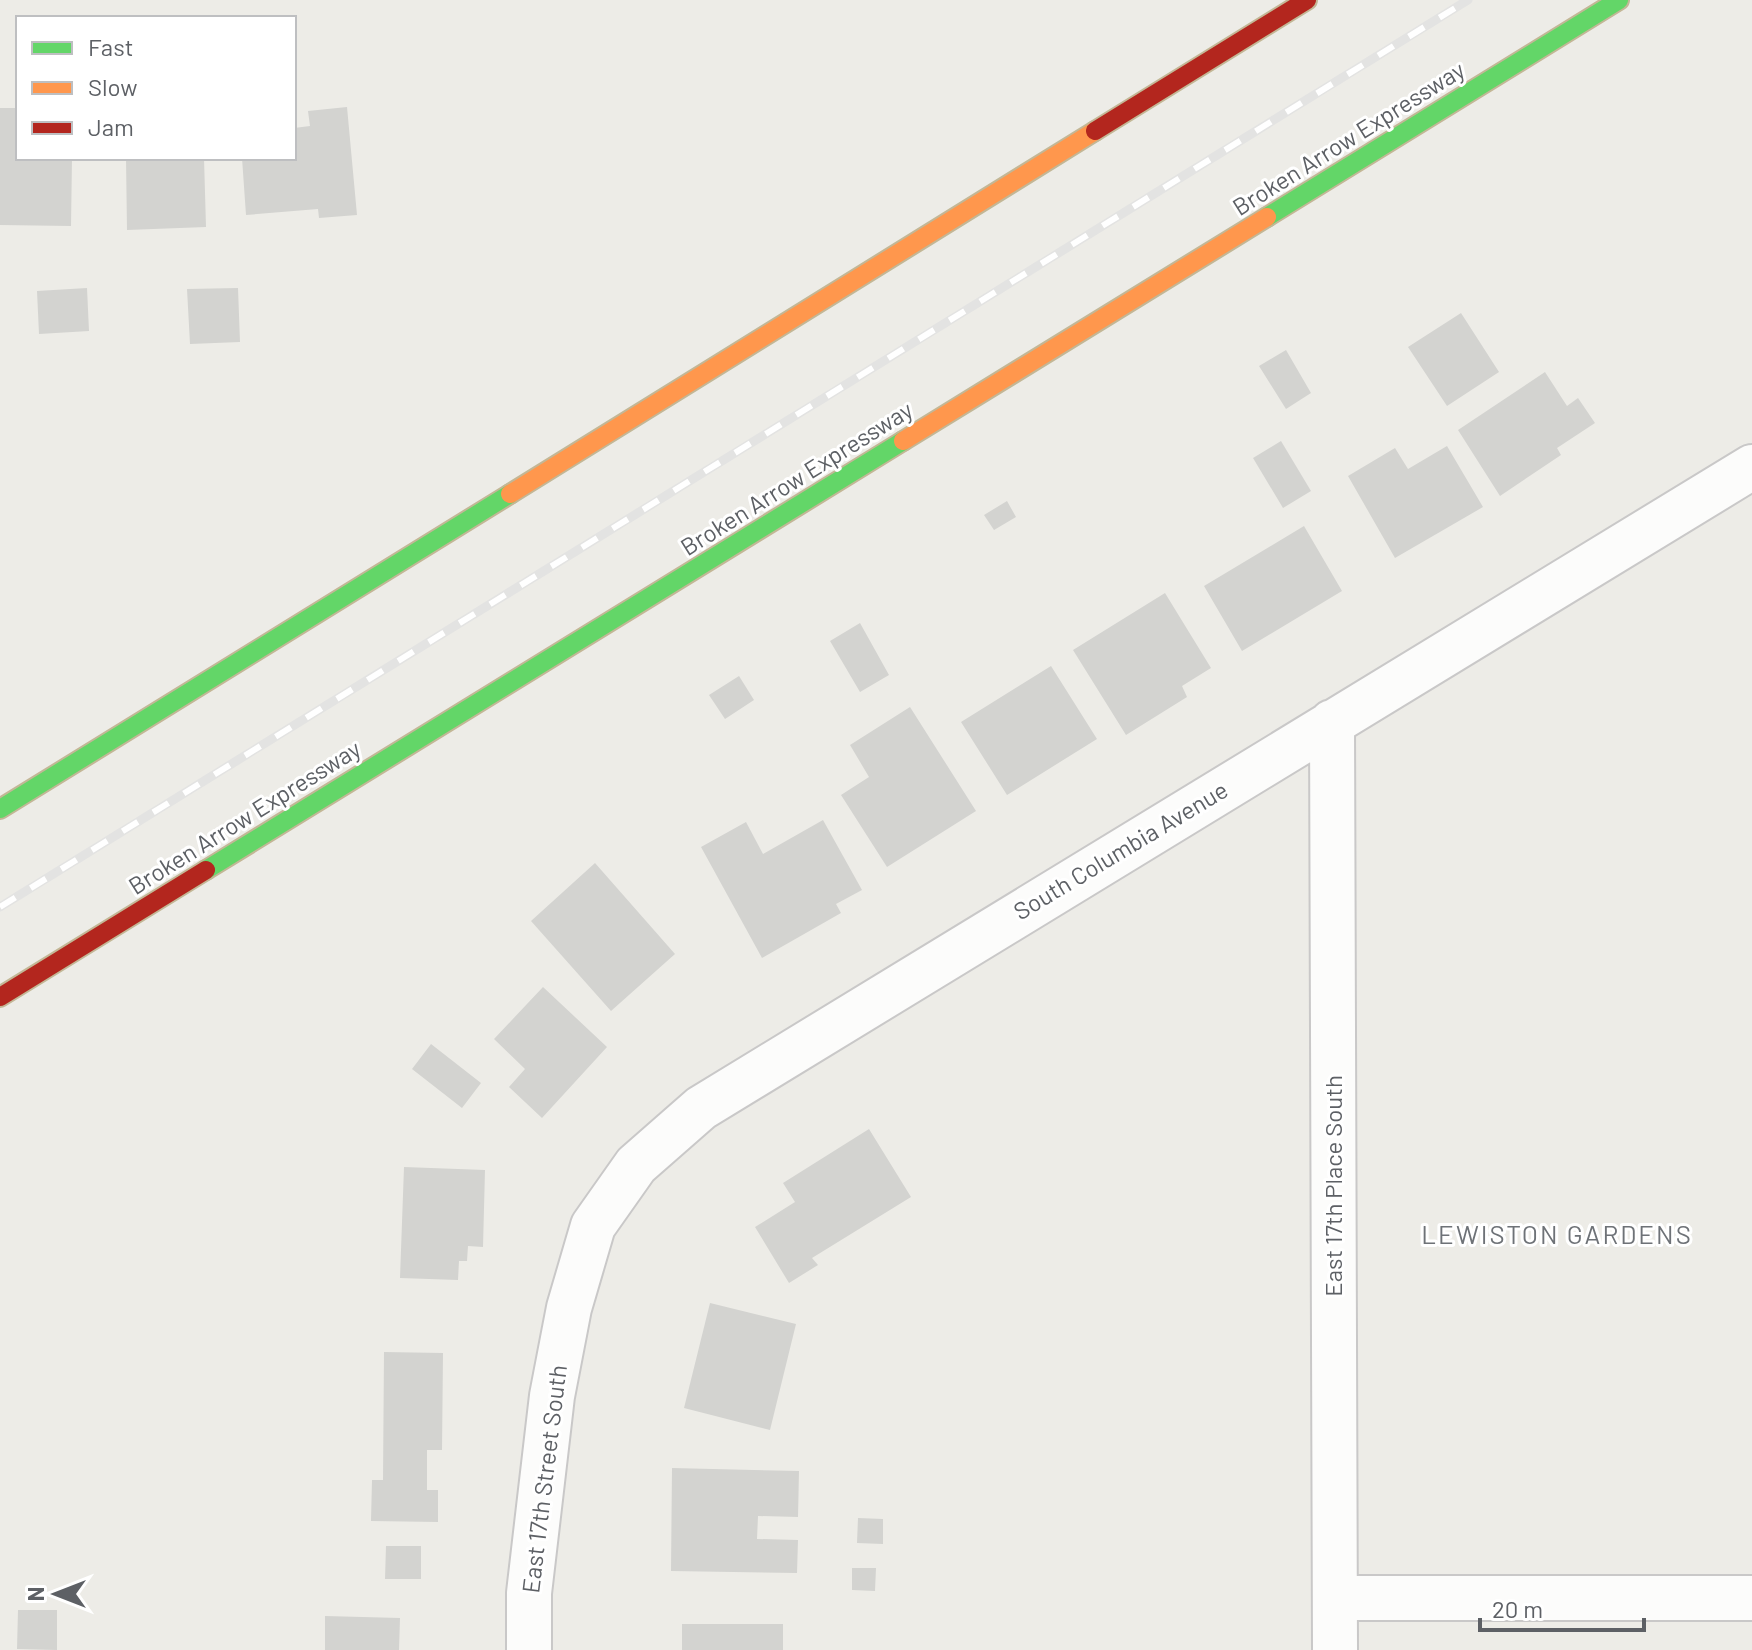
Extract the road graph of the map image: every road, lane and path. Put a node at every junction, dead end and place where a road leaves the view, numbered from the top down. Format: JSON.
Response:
{"nodes":[{"id":1,"x":1307,"y":0,"type":"edge"},
{"id":2,"x":1619,"y":0,"type":"edge"},
{"id":3,"x":1752,"y":467,"type":"edge"},
{"id":4,"x":1332,"y":722,"type":"junction"},
{"id":5,"x":0,"y":809,"type":"edge"},
{"id":6,"x":0,"y":997,"type":"edge"},
{"id":7,"x":569,"y":1308,"type":"joint"},
{"id":8,"x":1335,"y":1598,"type":"junction"},
{"id":9,"x":1752,"y":1598,"type":"edge"},
{"id":10,"x":529,"y":1650,"type":"edge"},
{"id":11,"x":1335,"y":1650,"type":"edge"}],
"edges":[{"from":1,"to":5,"type":"highway"},
{"from":2,"to":6,"type":"highway","name":"Broken Arrow Expressway"},
{"from":3,"to":4,"type":"street","name":"South Columbia Avenue"},
{"from":4,"to":7,"type":"street","name":"South Columbia Avenue"},
{"from":4,"to":8,"type":"street","name":"East 17th Place South"},
{"from":7,"to":10,"type":"street","name":"East 17th Street South"},
{"from":8,"to":9,"type":"street"},
{"from":8,"to":11,"type":"street","name":"East 17th Place South"}]}
